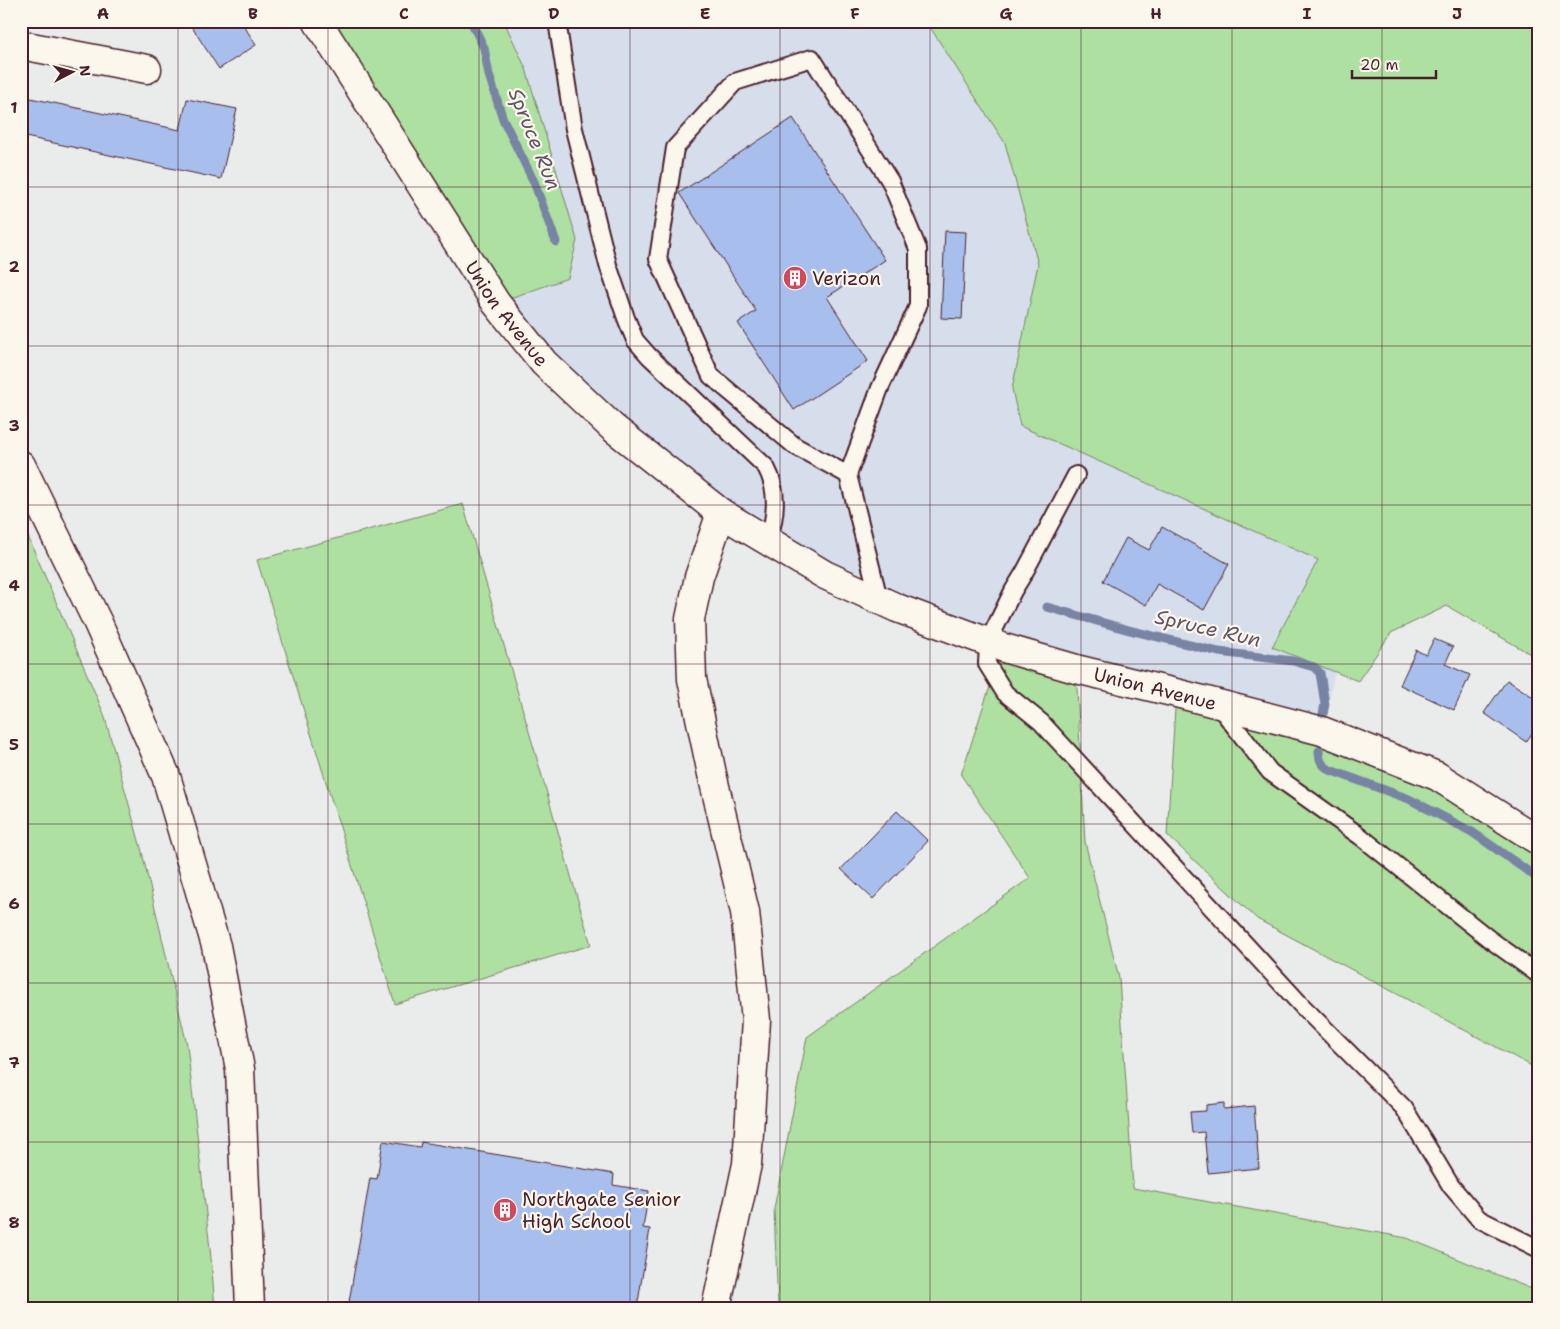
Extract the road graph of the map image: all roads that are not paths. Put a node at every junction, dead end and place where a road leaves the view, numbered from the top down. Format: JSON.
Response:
{"nodes":[{"id":1,"x":317,"y":21,"type":"edge"},
{"id":2,"x":557,"y":21,"type":"edge"},
{"id":3,"x":21,"y":45,"type":"edge"},
{"id":4,"x":147,"y":69,"type":"dead end"},
{"id":5,"x":21,"y":465,"type":"edge"},
{"id":6,"x":1076,"y":475,"type":"dead end"},
{"id":7,"x":848,"y":476,"type":"junction"},
{"id":8,"x":721,"y":513,"type":"junction"},
{"id":9,"x":768,"y":541,"type":"junction"},
{"id":10,"x":879,"y":600,"type":"junction"},
{"id":11,"x":988,"y":642,"type":"junction"},
{"id":12,"x":1217,"y":704,"type":"junction"},
{"id":13,"x":1539,"y":841,"type":"edge"},
{"id":14,"x":1539,"y":975,"type":"edge"},
{"id":15,"x":1539,"y":1249,"type":"edge"},
{"id":16,"x":250,"y":1308,"type":"edge"},
{"id":17,"x":716,"y":1308,"type":"edge"}],
"edges":[{"from":1,"to":8,"type":"street","name":"Union Avenue"},
{"from":2,"to":9,"type":"lane"},
{"from":3,"to":4,"type":"street"},
{"from":5,"to":16,"type":"street"},
{"from":6,"to":11,"type":"lane"},
{"from":7,"to":7,"type":"lane"},
{"from":7,"to":10,"type":"lane"},
{"from":8,"to":9,"type":"street","name":"Union Avenue"},
{"from":8,"to":17,"type":"street"},
{"from":9,"to":10,"type":"street","name":"Union Avenue"},
{"from":10,"to":11,"type":"street","name":"Union Avenue"},
{"from":11,"to":12,"type":"street","name":"Union Avenue"},
{"from":11,"to":15,"type":"lane"},
{"from":12,"to":13,"type":"street","name":"Union Avenue"},
{"from":12,"to":14,"type":"lane"}]}
